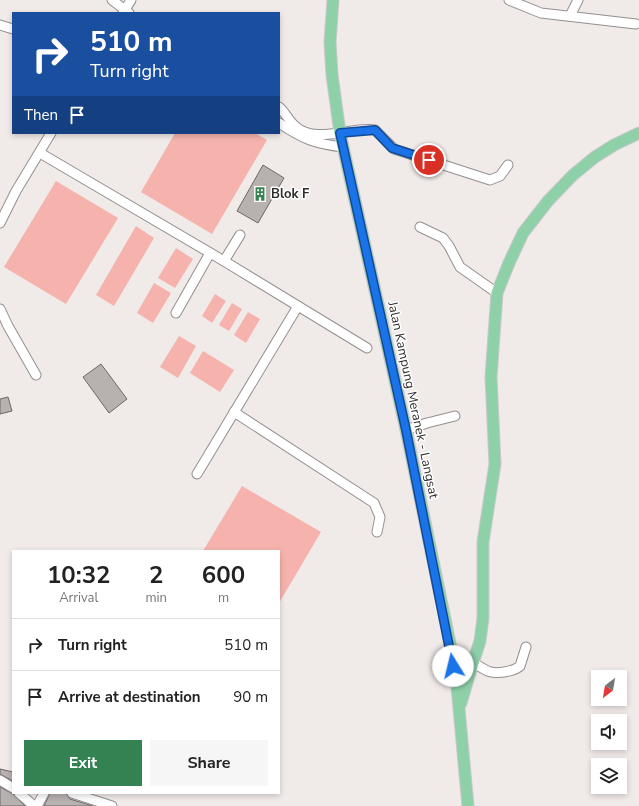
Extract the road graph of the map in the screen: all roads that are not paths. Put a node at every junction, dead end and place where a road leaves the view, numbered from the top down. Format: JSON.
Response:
{"nodes":[{"id":1,"x":112,"y":0,"type":"edge"},
{"id":2,"x":130,"y":0,"type":"edge"},
{"id":3,"x":333,"y":0,"type":"edge"},
{"id":4,"x":509,"y":0,"type":"edge"},
{"id":5,"x":578,"y":0,"type":"edge"},
{"id":6,"x":125,"y":12,"type":"edge"},
{"id":7,"x":570,"y":16,"type":"junction"},
{"id":8,"x":636,"y":24,"type":"dead end"},
{"id":9,"x":0,"y":25,"type":"edge"},
{"id":10,"x":12,"y":30,"type":"edge"},
{"id":11,"x":280,"y":110,"type":"edge"},
{"id":12,"x":284,"y":123,"type":"edge"},
{"id":13,"x":340,"y":133,"type":"junction"},
{"id":14,"x":639,"y":133,"type":"edge"},
{"id":15,"x":50,"y":134,"type":"edge"},
{"id":16,"x":343,"y":147,"type":"junction"},
{"id":17,"x":40,"y":153,"type":"junction"},
{"id":18,"x":508,"y":165,"type":"dead end"},
{"id":19,"x":0,"y":223,"type":"edge"},
{"id":20,"x":420,"y":226,"type":"dead end"},
{"id":21,"x":240,"y":235,"type":"dead end"},
{"id":22,"x":210,"y":253,"type":"junction"},
{"id":23,"x":224,"y":261,"type":"junction"},
{"id":24,"x":497,"y":293,"type":"junction"},
{"id":25,"x":298,"y":306,"type":"junction"},
{"id":26,"x":0,"y":309,"type":"edge"},
{"id":27,"x":176,"y":313,"type":"dead end"},
{"id":28,"x":4,"y":328,"type":"edge"},
{"id":29,"x":367,"y":348,"type":"dead end"},
{"id":30,"x":36,"y":375,"type":"dead end"},
{"id":31,"x":234,"y":412,"type":"junction"},
{"id":32,"x":455,"y":416,"type":"dead end"},
{"id":33,"x":406,"y":430,"type":"junction"},
{"id":34,"x":197,"y":474,"type":"dead end"},
{"id":35,"x":377,"y":532,"type":"dead end"},
{"id":36,"x":526,"y":647,"type":"dead end"},
{"id":37,"x":472,"y":665,"type":"junction"},
{"id":38,"x":453,"y":666,"type":"junction"},
{"id":39,"x":456,"y":679,"type":"junction"},
{"id":40,"x":459,"y":708,"type":"junction"},
{"id":41,"x":0,"y":780,"type":"edge"},
{"id":42,"x":12,"y":787,"type":"edge"},
{"id":43,"x":20,"y":794,"type":"edge"},
{"id":44,"x":43,"y":794,"type":"edge"},
{"id":45,"x":75,"y":794,"type":"edge"},
{"id":46,"x":36,"y":806,"type":"edge"},
{"id":47,"x":112,"y":806,"type":"edge"},
{"id":48,"x":468,"y":806,"type":"edge"}],
"edges":[{"from":1,"to":6,"type":"street"},
{"from":2,"to":6,"type":"street"},
{"from":3,"to":13,"type":"main road","name":"Jalan Kampung Meranek - Langsat"},
{"from":4,"to":7,"type":"street"},
{"from":5,"to":7,"type":"street"},
{"from":7,"to":8,"type":"street"},
{"from":9,"to":10,"type":"street"},
{"from":11,"to":12,"type":"street"},
{"from":12,"to":13,"type":"street"},
{"from":12,"to":16,"type":"street"},
{"from":13,"to":16,"type":"main road","name":"Jalan Kampung Meranek - Langsat"},
{"from":13,"to":18,"type":"street"},
{"from":14,"to":24,"type":"main road"},
{"from":15,"to":17,"type":"street"},
{"from":16,"to":33,"type":"main road","name":"Jalan Kampung Meranek - Langsat"},
{"from":17,"to":19,"type":"street"},
{"from":17,"to":22,"type":"street"},
{"from":20,"to":24,"type":"street"},
{"from":21,"to":23,"type":"street"},
{"from":22,"to":23,"type":"street"},
{"from":22,"to":27,"type":"street"},
{"from":23,"to":25,"type":"street"},
{"from":24,"to":37,"type":"main road"},
{"from":25,"to":29,"type":"street"},
{"from":25,"to":31,"type":"street"},
{"from":26,"to":28,"type":"street"},
{"from":28,"to":30,"type":"street"},
{"from":31,"to":34,"type":"street"},
{"from":31,"to":35,"type":"street"},
{"from":32,"to":33,"type":"street"},
{"from":33,"to":38,"type":"main road","name":"Jalan Kampung Meranek - Langsat"},
{"from":36,"to":37,"type":"street"},
{"from":37,"to":38,"type":"main road"},
{"from":37,"to":39,"type":"main road"},
{"from":37,"to":40,"type":"main road"},
{"from":38,"to":39,"type":"main road","name":"Jalan Kampung Meranek - Langsat"},
{"from":39,"to":40,"type":"main road","name":"Jalan Kampung Meranek - Langsat"},
{"from":40,"to":48,"type":"main road","name":"Jalan Kampung Meranek - Langsat"},
{"from":41,"to":42,"type":"street"},
{"from":43,"to":46,"type":"street"},
{"from":44,"to":46,"type":"street"},
{"from":45,"to":47,"type":"street"}]}
